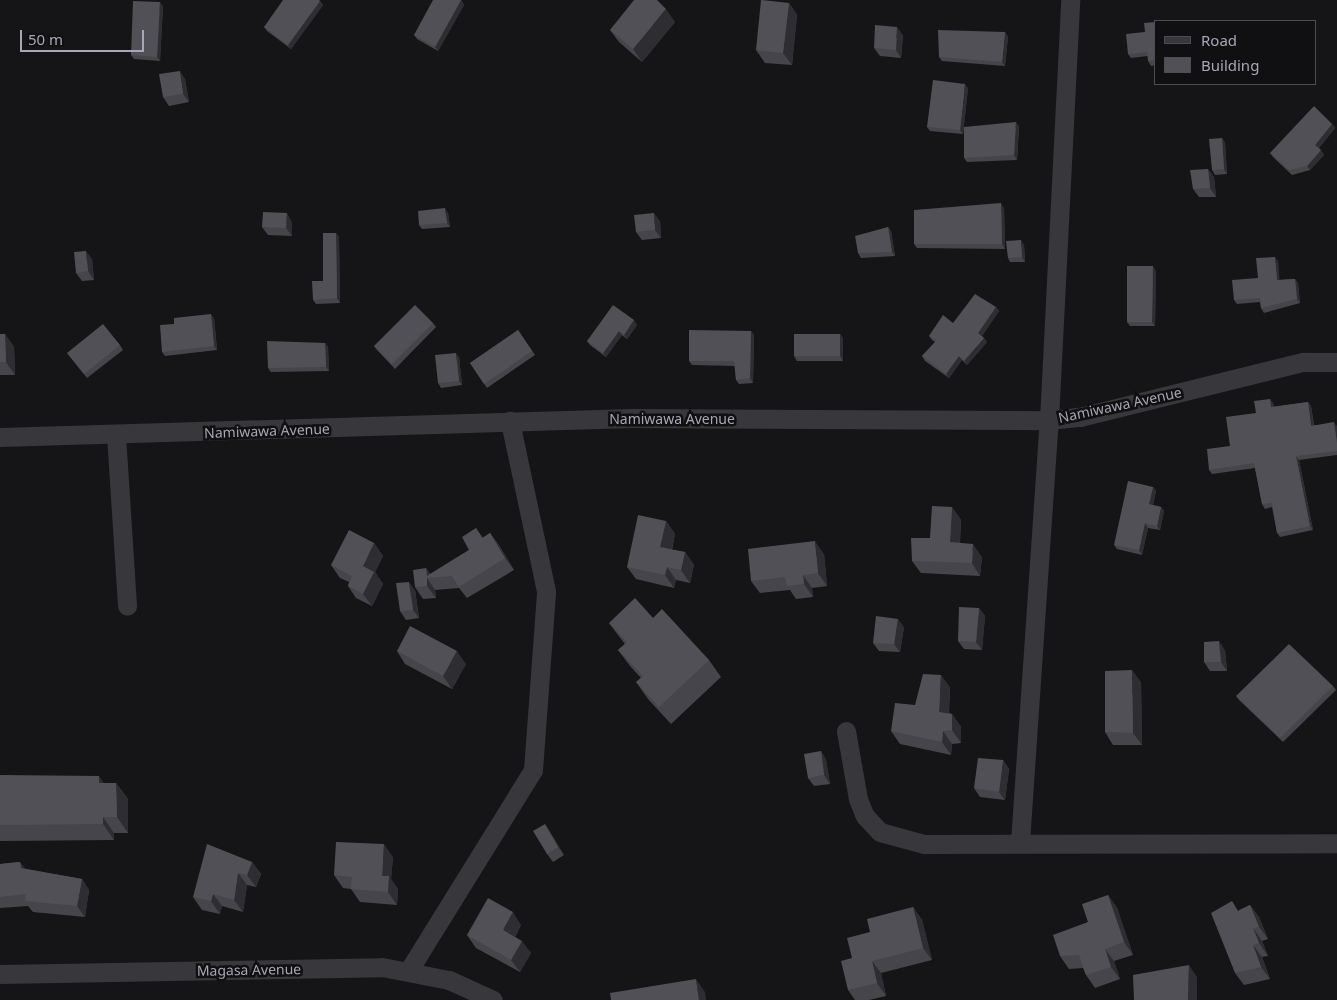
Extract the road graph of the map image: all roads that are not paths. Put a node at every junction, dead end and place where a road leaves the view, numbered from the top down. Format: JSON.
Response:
{"nodes":[{"id":1,"x":1070,"y":0,"type":"edge"},
{"id":2,"x":1337,"y":362,"type":"edge"},
{"id":3,"x":1050,"y":420,"type":"junction"},
{"id":4,"x":510,"y":421,"type":"junction"},
{"id":5,"x":116,"y":435,"type":"junction"},
{"id":6,"x":0,"y":437,"type":"edge"},
{"id":7,"x":127,"y":606,"type":"dead end"},
{"id":8,"x":846,"y":731,"type":"dead end"},
{"id":9,"x":1020,"y":842,"type":"junction"},
{"id":10,"x":1337,"y":843,"type":"edge"},
{"id":11,"x":409,"y":970,"type":"junction"},
{"id":12,"x":0,"y":974,"type":"edge"},
{"id":13,"x":493,"y":1000,"type":"edge"}],
"edges":[{"from":1,"to":3,"type":"street"},
{"from":2,"to":3,"type":"street","name":"Namiwawa Avenue"},
{"from":3,"to":4,"type":"street","name":"Namiwawa Avenue"},
{"from":3,"to":9,"type":"street"},
{"from":4,"to":5,"type":"street","name":"Namiwawa Avenue"},
{"from":4,"to":11,"type":"street"},
{"from":5,"to":6,"type":"street","name":"Namiwawa Avenue"},
{"from":5,"to":7,"type":"street"},
{"from":8,"to":9,"type":"street"},
{"from":9,"to":10,"type":"street"},
{"from":11,"to":12,"type":"street","name":"Magasa Avenue"},
{"from":11,"to":13,"type":"street","name":"Magasa Avenue"}]}
